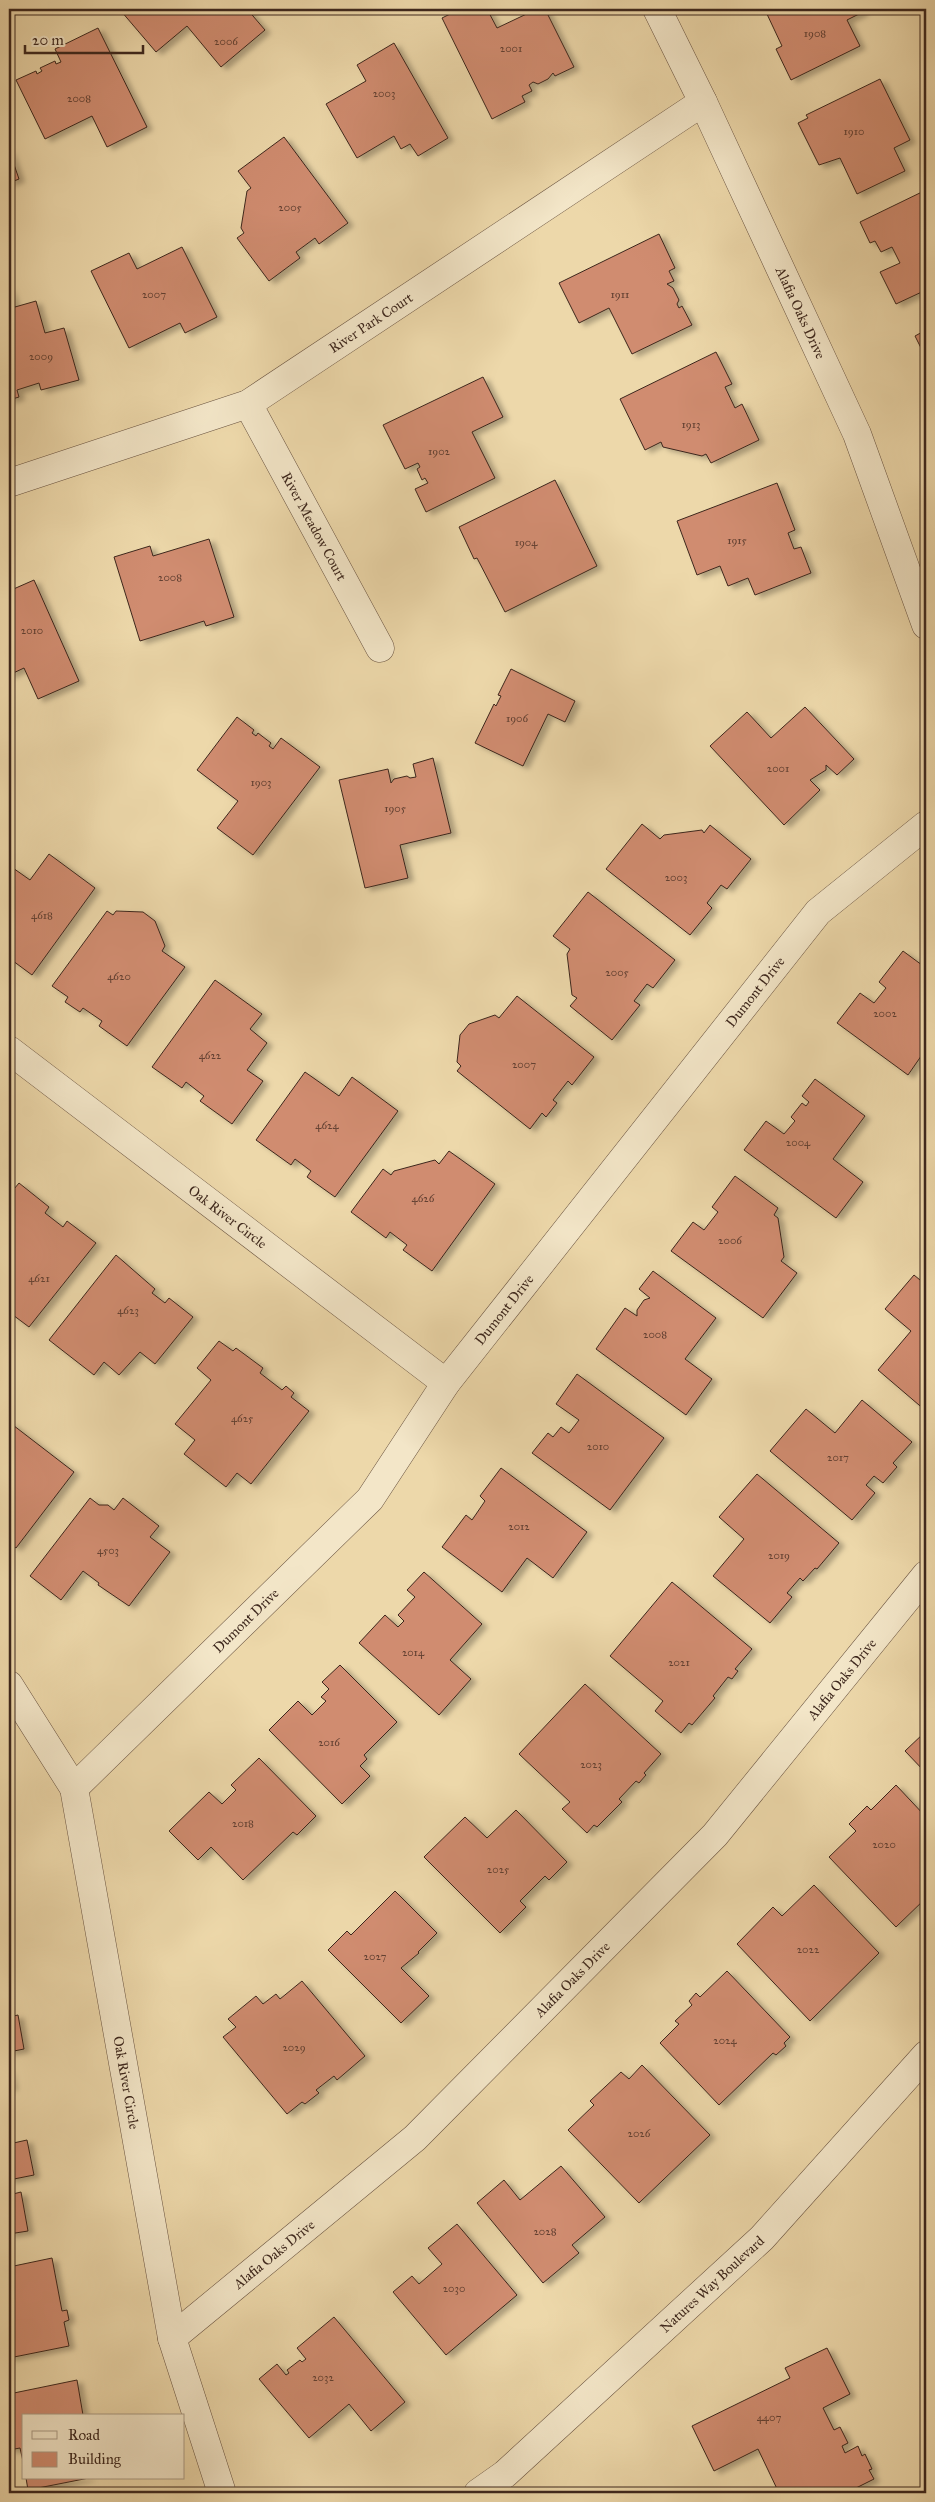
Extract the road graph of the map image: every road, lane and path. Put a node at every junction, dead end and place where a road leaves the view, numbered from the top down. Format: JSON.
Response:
{"nodes":[{"id":1,"x":657,"y":9,"type":"edge"},
{"id":2,"x":703,"y":102,"type":"junction"},
{"id":3,"x":248,"y":404,"type":"junction"},
{"id":4,"x":9,"y":483,"type":"edge"},
{"id":5,"x":926,"y":625,"type":"edge"},
{"id":6,"x":380,"y":648,"type":"dead end"},
{"id":7,"x":926,"y":824,"type":"edge"},
{"id":8,"x":9,"y":1050,"type":"edge"},
{"id":9,"x":446,"y":1383,"type":"junction"},
{"id":10,"x":926,"y":1575,"type":"edge"},
{"id":11,"x":9,"y":1685,"type":"edge"},
{"id":12,"x":74,"y":1788,"type":"junction"},
{"id":13,"x":926,"y":2055,"type":"edge"},
{"id":14,"x":172,"y":2338,"type":"junction"},
{"id":15,"x":222,"y":2493,"type":"edge"},
{"id":16,"x":478,"y":2493,"type":"edge"}],
"edges":[{"from":1,"to":2,"type":"street","name":"Alafia Oaks Drive"},
{"from":2,"to":3,"type":"street","name":"River Park Court"},
{"from":2,"to":5,"type":"street","name":"Alafia Oaks Drive"},
{"from":3,"to":4,"type":"street","name":"River Park Court"},
{"from":3,"to":6,"type":"street","name":"River Meadow Court"},
{"from":7,"to":9,"type":"street","name":"Dumont Drive"},
{"from":8,"to":9,"type":"street","name":"Oak River Circle"},
{"from":9,"to":12,"type":"street","name":"Dumont Drive"},
{"from":10,"to":14,"type":"street","name":"Alafia Oaks Drive"},
{"from":11,"to":12,"type":"street","name":"Oak River Circle"},
{"from":12,"to":14,"type":"street","name":"Oak River Circle"},
{"from":13,"to":16,"type":"street","name":"Natures Way Boulevard"},
{"from":14,"to":15,"type":"street","name":"Oak River Circle"}]}
